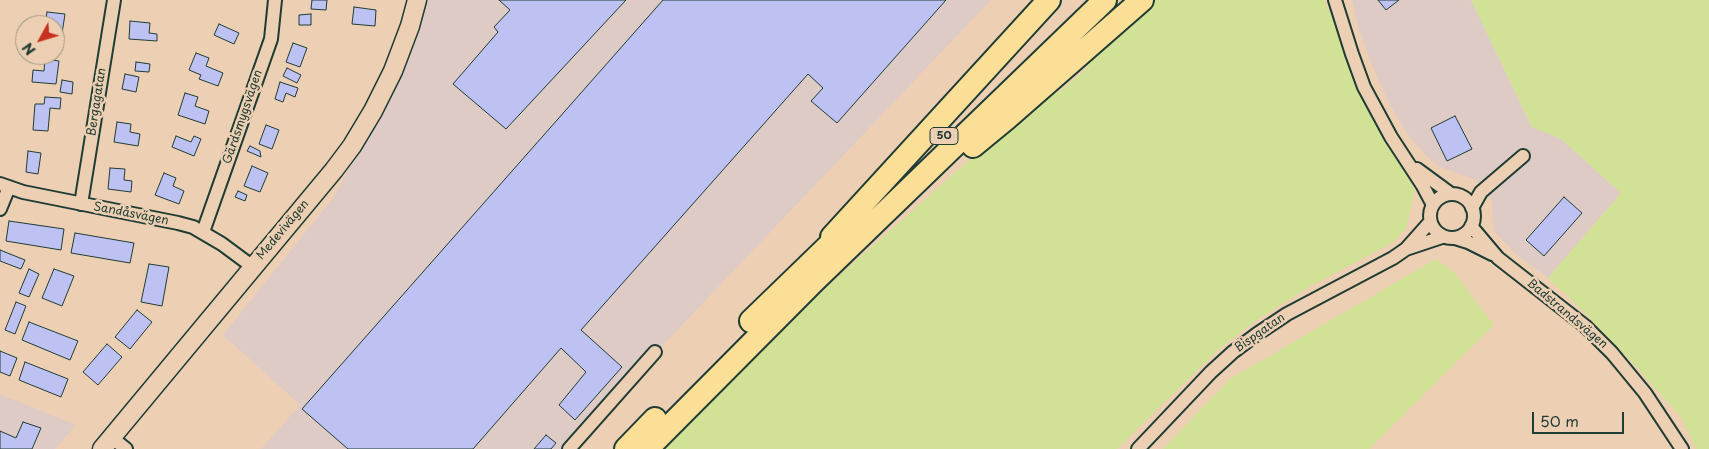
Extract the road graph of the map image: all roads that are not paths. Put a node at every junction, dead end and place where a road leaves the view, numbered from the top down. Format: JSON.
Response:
{"nodes":[{"id":1,"x":114,"y":0,"type":"edge"},
{"id":2,"x":276,"y":0,"type":"edge"},
{"id":3,"x":417,"y":0,"type":"edge"},
{"id":4,"x":1048,"y":0,"type":"edge"},
{"id":5,"x":1083,"y":0,"type":"edge"},
{"id":6,"x":1105,"y":0,"type":"edge"},
{"id":7,"x":1142,"y":0,"type":"edge"},
{"id":8,"x":1335,"y":0,"type":"edge"},
{"id":9,"x":1523,"y":156,"type":"dead end"},
{"id":10,"x":1409,"y":162,"type":"junction"},
{"id":11,"x":5,"y":185,"type":"edge"},
{"id":12,"x":1481,"y":192,"type":"junction"},
{"id":13,"x":1457,"y":196,"type":"junction"},
{"id":14,"x":898,"y":200,"type":"junction"},
{"id":15,"x":81,"y":204,"type":"junction"},
{"id":16,"x":1433,"y":205,"type":"junction"},
{"id":17,"x":1472,"y":208,"type":"junction"},
{"id":18,"x":0,"y":209,"type":"edge"},
{"id":19,"x":1430,"y":222,"type":"junction"},
{"id":20,"x":1471,"y":226,"type":"junction"},
{"id":21,"x":202,"y":232,"type":"junction"},
{"id":22,"x":1449,"y":237,"type":"junction"},
{"id":23,"x":1406,"y":249,"type":"junction"},
{"id":24,"x":1498,"y":258,"type":"junction"},
{"id":25,"x":253,"y":267,"type":"junction"},
{"id":26,"x":803,"y":270,"type":"junction"},
{"id":27,"x":654,"y":352,"type":"dead end"},
{"id":28,"x":107,"y":443,"type":"edge"},
{"id":29,"x":126,"y":449,"type":"edge"},
{"id":30,"x":569,"y":449,"type":"edge"},
{"id":31,"x":626,"y":449,"type":"edge"},
{"id":32,"x":647,"y":449,"type":"edge"},
{"id":33,"x":1138,"y":449,"type":"edge"},
{"id":34,"x":1682,"y":449,"type":"edge"}],
"edges":[{"from":1,"to":15,"type":"street","name":"Bergagatan"},
{"from":2,"to":21,"type":"street","name":"Gärdsmygsvägen"},
{"from":3,"to":25,"type":"street","name":"Medevivägen"},
{"from":4,"to":26,"type":"highway"},
{"from":5,"to":26,"type":"highway","number":"50"},
{"from":6,"to":14,"type":"highway","number":"50"},
{"from":7,"to":14,"type":"highway"},
{"from":8,"to":10,"type":"street"},
{"from":9,"to":12,"type":"street"},
{"from":10,"to":13,"type":"street"},
{"from":10,"to":16,"type":"street"},
{"from":11,"to":15,"type":"street","name":"Sandåsvägen"},
{"from":11,"to":18,"type":"street"},
{"from":12,"to":13,"type":"street"},
{"from":12,"to":17,"type":"street"},
{"from":13,"to":16,"type":"street"},
{"from":13,"to":17,"type":"street"},
{"from":14,"to":32,"type":"highway","number":"50"},
{"from":15,"to":21,"type":"street","name":"Sandåsvägen"},
{"from":16,"to":19,"type":"street"},
{"from":17,"to":20,"type":"street"},
{"from":19,"to":22,"type":"street","name":"Badstrandsvägen"},
{"from":19,"to":23,"type":"street","name":"Bispgatan"},
{"from":20,"to":22,"type":"street"},
{"from":20,"to":24,"type":"street","name":"Badstrandsvägen"},
{"from":21,"to":25,"type":"street","name":"Sandåsvägen"},
{"from":22,"to":23,"type":"street","name":"Bispgatan"},
{"from":22,"to":24,"type":"street","name":"Badstrandsvägen"},
{"from":23,"to":33,"type":"street","name":"Bispgatan"},
{"from":24,"to":34,"type":"street","name":"Badstrandsvägen"},
{"from":25,"to":28,"type":"street","name":"Medevivägen"},
{"from":26,"to":31,"type":"highway","number":"50"},
{"from":27,"to":30,"type":"street"},
{"from":28,"to":29,"type":"street","name":"Medevivägen"}]}
